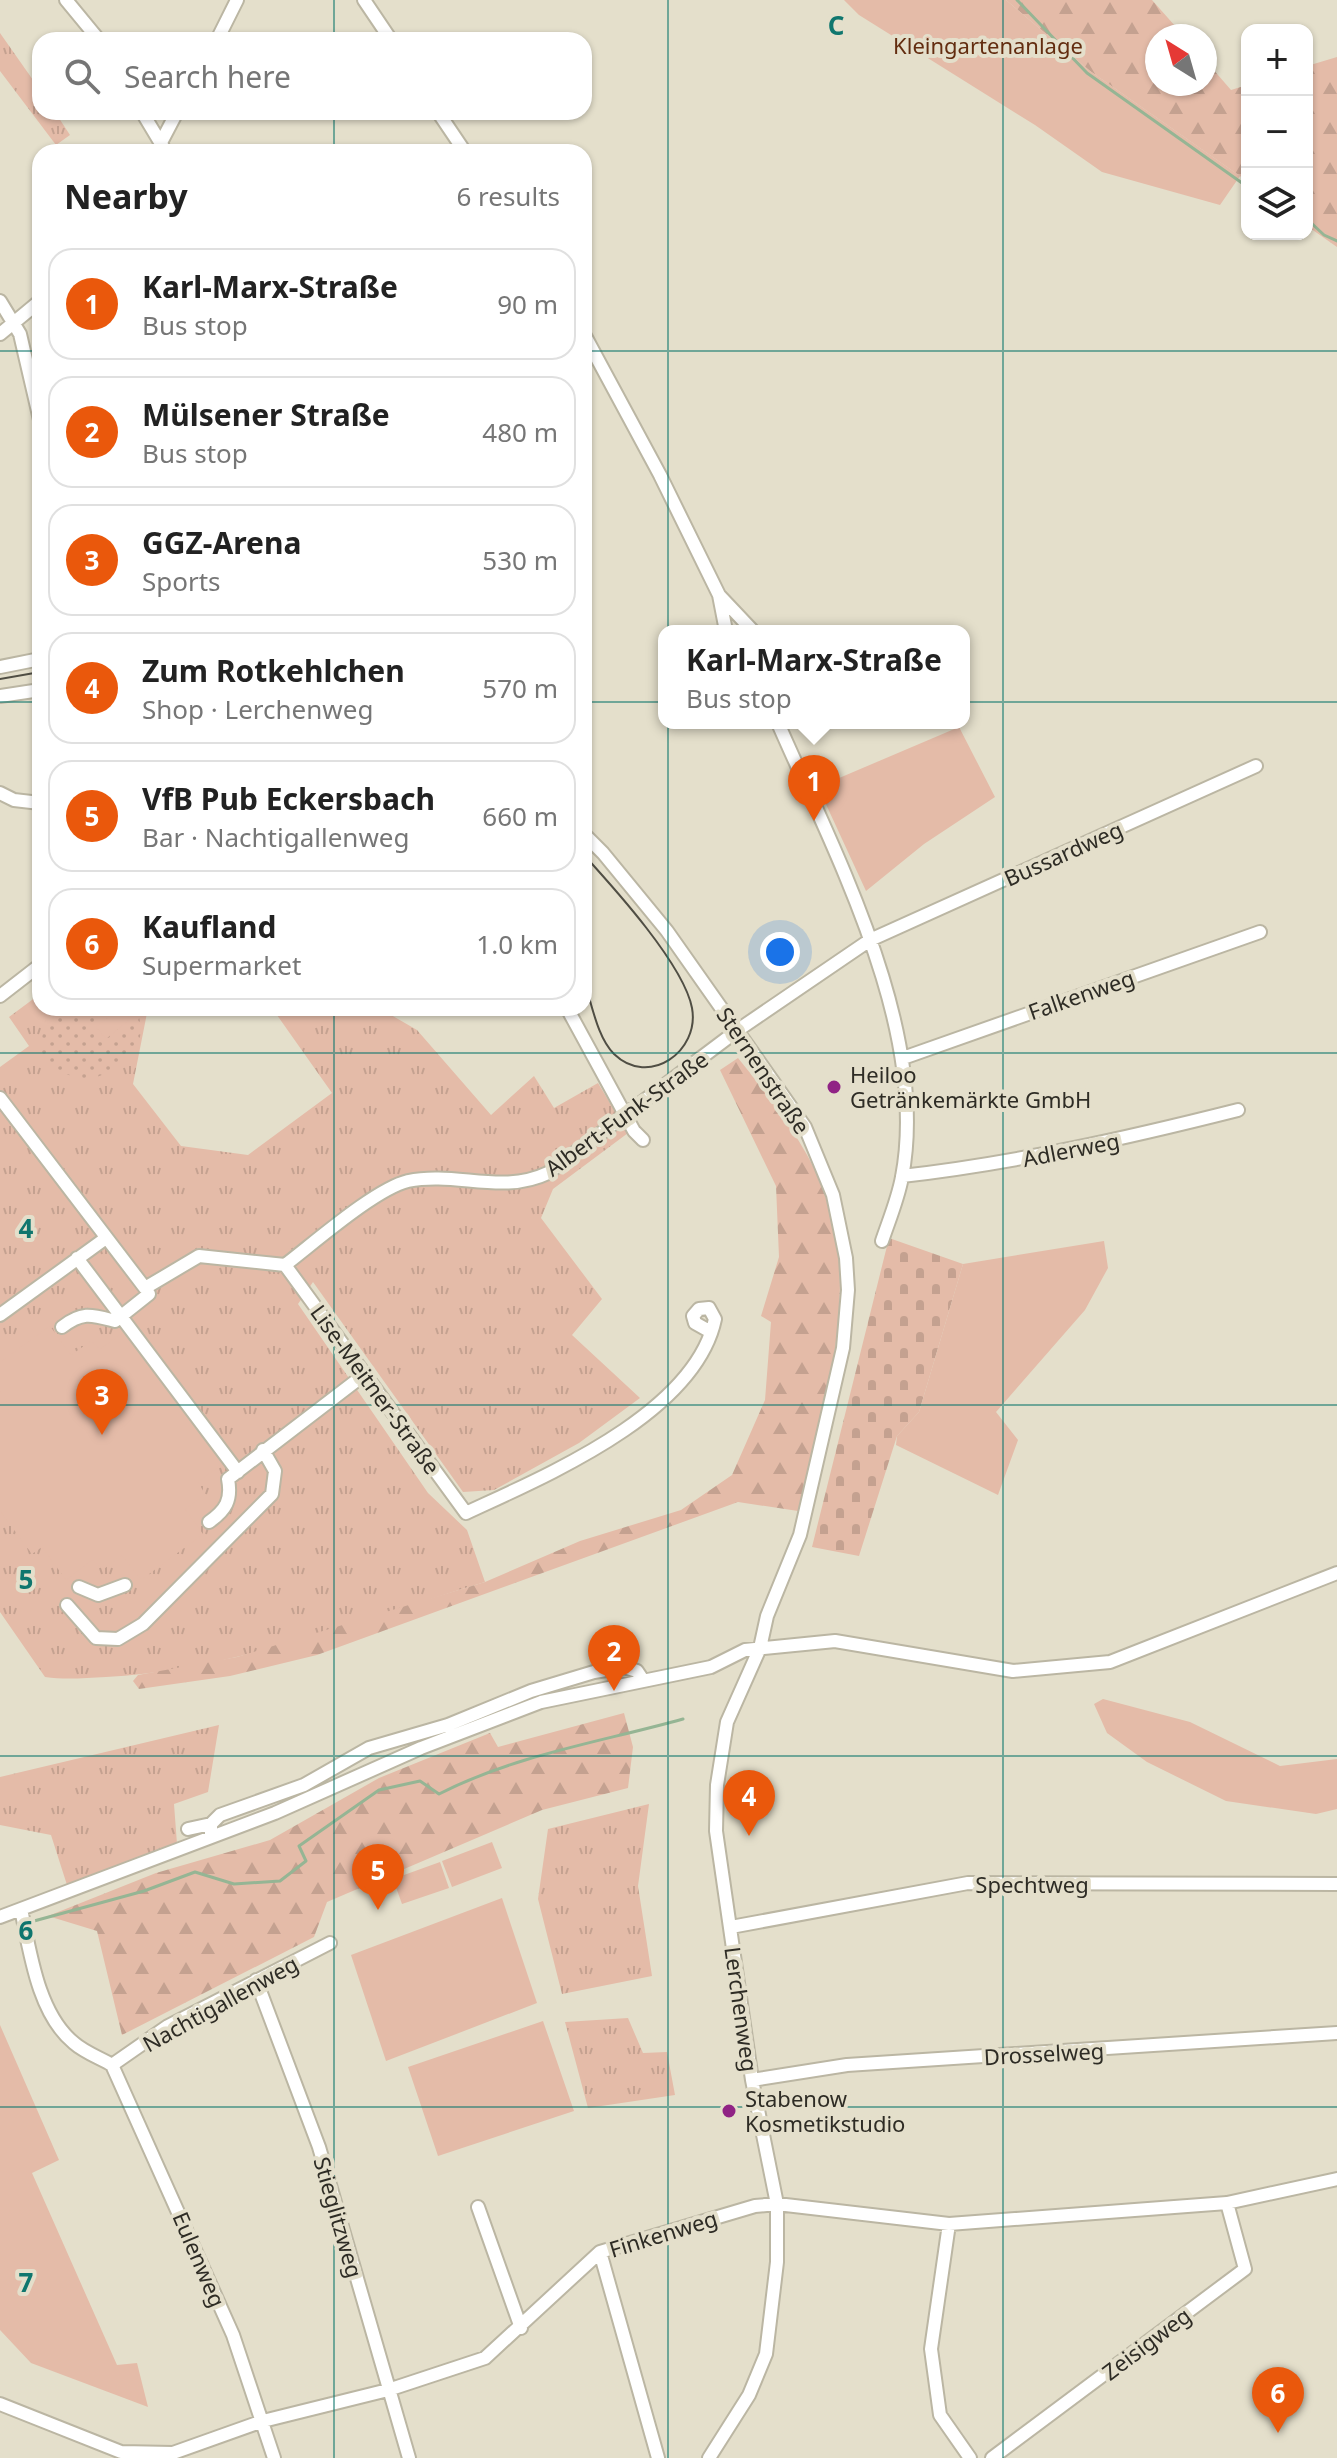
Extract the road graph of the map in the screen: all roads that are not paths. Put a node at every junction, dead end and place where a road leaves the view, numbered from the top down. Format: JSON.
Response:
{"nodes":[{"id":1,"x":66,"y":0,"type":"edge"},
{"id":2,"x":237,"y":0,"type":"edge"},
{"id":3,"x":364,"y":0,"type":"edge"},
{"id":4,"x":92,"y":32,"type":"edge"},
{"id":5,"x":221,"y":32,"type":"edge"},
{"id":6,"x":386,"y":32,"type":"edge"},
{"id":7,"x":146,"y":120,"type":"edge"},
{"id":8,"x":174,"y":120,"type":"edge"},
{"id":9,"x":443,"y":120,"type":"edge"},
{"id":10,"x":158,"y":144,"type":"edge"},
{"id":11,"x":163,"y":144,"type":"edge"},
{"id":12,"x":460,"y":144,"type":"edge"},
{"id":13,"x":0,"y":301,"type":"edge"},
{"id":14,"x":32,"y":308,"type":"edge"},
{"id":15,"x":14,"y":324,"type":"junction"},
{"id":16,"x":0,"y":334,"type":"edge"},
{"id":17,"x":592,"y":349,"type":"edge"},
{"id":18,"x":32,"y":378,"type":"edge"},
{"id":19,"x":719,"y":595,"type":"junction"},
{"id":20,"x":725,"y":625,"type":"edge"},
{"id":21,"x":747,"y":625,"type":"edge"},
{"id":22,"x":32,"y":661,"type":"edge"},
{"id":23,"x":0,"y":667,"type":"edge"},
{"id":24,"x":32,"y":691,"type":"edge"},
{"id":25,"x":0,"y":696,"type":"edge"},
{"id":26,"x":781,"y":729,"type":"edge"},
{"id":27,"x":1256,"y":766,"type":"dead end"},
{"id":28,"x":0,"y":793,"type":"edge"},
{"id":29,"x":32,"y":802,"type":"edge"},
{"id":30,"x":592,"y":842,"type":"edge"},
{"id":31,"x":1260,"y":932,"type":"dead end"},
{"id":32,"x":870,"y":940,"type":"junction"},
{"id":33,"x":32,"y":971,"type":"edge"},
{"id":34,"x":0,"y":996,"type":"edge"},
{"id":35,"x":571,"y":1016,"type":"edge"},
{"id":36,"x":738,"y":1030,"type":"junction"},
{"id":37,"x":903,"y":1058,"type":"junction"},
{"id":38,"x":0,"y":1098,"type":"edge"},
{"id":39,"x":1238,"y":1110,"type":"dead end"},
{"id":40,"x":626,"y":1114,"type":"junction"},
{"id":41,"x":643,"y":1140,"type":"dead end"},
{"id":42,"x":902,"y":1176,"type":"junction"},
{"id":43,"x":106,"y":1238,"type":"junction"},
{"id":44,"x":882,"y":1241,"type":"dead end"},
{"id":45,"x":77,"y":1258,"type":"junction"},
{"id":46,"x":285,"y":1265,"type":"junction"},
{"id":47,"x":147,"y":1291,"type":"junction"},
{"id":48,"x":0,"y":1315,"type":"edge"},
{"id":49,"x":119,"y":1315,"type":"junction"},
{"id":50,"x":62,"y":1327,"type":"dead end"},
{"id":51,"x":711,"y":1332,"type":"dead end"},
{"id":52,"x":365,"y":1374,"type":"junction"},
{"id":53,"x":263,"y":1450,"type":"junction"},
{"id":54,"x":238,"y":1472,"type":"junction"},
{"id":55,"x":209,"y":1522,"type":"dead end"},
{"id":56,"x":1337,"y":1573,"type":"edge"},
{"id":57,"x":125,"y":1585,"type":"dead end"},
{"id":58,"x":79,"y":1587,"type":"dead end"},
{"id":59,"x":67,"y":1605,"type":"dead end"},
{"id":60,"x":760,"y":1648,"type":"junction"},
{"id":61,"x":643,"y":1680,"type":"junction"},
{"id":62,"x":211,"y":1824,"type":"junction"},
{"id":63,"x":188,"y":1829,"type":"dead end"},
{"id":64,"x":211,"y":1837,"type":"junction"},
{"id":65,"x":1337,"y":1884,"type":"edge"},
{"id":66,"x":21,"y":1909,"type":"junction"},
{"id":67,"x":0,"y":1917,"type":"edge"},
{"id":68,"x":731,"y":1927,"type":"junction"},
{"id":69,"x":330,"y":1943,"type":"dead end"},
{"id":70,"x":256,"y":1980,"type":"junction"},
{"id":71,"x":1337,"y":2033,"type":"edge"},
{"id":72,"x":112,"y":2065,"type":"junction"},
{"id":73,"x":752,"y":2080,"type":"junction"},
{"id":74,"x":1337,"y":2179,"type":"edge"},
{"id":75,"x":1227,"y":2203,"type":"junction"},
{"id":76,"x":777,"y":2204,"type":"junction"},
{"id":77,"x":478,"y":2207,"type":"dead end"},
{"id":78,"x":949,"y":2224,"type":"junction"},
{"id":79,"x":600,"y":2252,"type":"junction"},
{"id":80,"x":521,"y":2328,"type":"junction"},
{"id":81,"x":388,"y":2390,"type":"junction"},
{"id":82,"x":0,"y":2404,"type":"edge"},
{"id":83,"x":263,"y":2421,"type":"junction"},
{"id":84,"x":122,"y":2455,"type":"edge"},
{"id":85,"x":274,"y":2458,"type":"edge"},
{"id":86,"x":409,"y":2458,"type":"edge"},
{"id":87,"x":658,"y":2458,"type":"edge"},
{"id":88,"x":709,"y":2458,"type":"edge"},
{"id":89,"x":970,"y":2458,"type":"edge"},
{"id":90,"x":992,"y":2458,"type":"edge"}],
"edges":[{"from":1,"to":4,"type":"street"},
{"from":2,"to":5,"type":"street"},
{"from":3,"to":6,"type":"street"},
{"from":7,"to":10,"type":"street"},
{"from":8,"to":11,"type":"street"},
{"from":9,"to":12,"type":"street"},
{"from":13,"to":15,"type":"street"},
{"from":14,"to":15,"type":"street"},
{"from":15,"to":16,"type":"street"},
{"from":15,"to":18,"type":"street"},
{"from":17,"to":19,"type":"street"},
{"from":19,"to":20,"type":"street"},
{"from":19,"to":21,"type":"street"},
{"from":22,"to":23,"type":"street"},
{"from":24,"to":25,"type":"street"},
{"from":26,"to":32,"type":"street"},
{"from":27,"to":32,"type":"street","name":"Bussardweg"},
{"from":28,"to":29,"type":"street"},
{"from":30,"to":36,"type":"street","name":"Sternenstraße"},
{"from":31,"to":37,"type":"street","name":"Falkenweg"},
{"from":32,"to":36,"type":"street","name":"Albert-Funk-Straße"},
{"from":32,"to":37,"type":"street"},
{"from":33,"to":34,"type":"street"},
{"from":35,"to":40,"type":"street"},
{"from":36,"to":40,"type":"street","name":"Albert-Funk-Straße"},
{"from":36,"to":60,"type":"street","name":"Sternenstraße"},
{"from":37,"to":42,"type":"street"},
{"from":38,"to":43,"type":"street"},
{"from":39,"to":42,"type":"street","name":"Adlerweg"},
{"from":40,"to":41,"type":"street"},
{"from":40,"to":46,"type":"street","name":"Albert-Funk-Straße"},
{"from":42,"to":44,"type":"street"},
{"from":43,"to":45,"type":"street"},
{"from":43,"to":47,"type":"street"},
{"from":45,"to":48,"type":"street"},
{"from":45,"to":49,"type":"street"},
{"from":46,"to":47,"type":"street"},
{"from":46,"to":52,"type":"street","name":"Lise-Meitner-Straße"},
{"from":47,"to":49,"type":"street"},
{"from":49,"to":50,"type":"street"},
{"from":49,"to":54,"type":"street"},
{"from":51,"to":52,"type":"street","name":"Lise-Meitner-Straße"},
{"from":52,"to":53,"type":"street"},
{"from":53,"to":54,"type":"street"},
{"from":53,"to":59,"type":"street"},
{"from":54,"to":55,"type":"street"},
{"from":56,"to":60,"type":"street"},
{"from":57,"to":58,"type":"street"},
{"from":60,"to":61,"type":"street"},
{"from":60,"to":68,"type":"street","name":"Lerchenweg"},
{"from":61,"to":62,"type":"street"},
{"from":61,"to":64,"type":"street"},
{"from":62,"to":63,"type":"street"},
{"from":62,"to":64,"type":"street"},
{"from":64,"to":66,"type":"street"},
{"from":65,"to":68,"type":"street","name":"Spechtweg"},
{"from":66,"to":67,"type":"street"},
{"from":66,"to":72,"type":"street"},
{"from":68,"to":73,"type":"street","name":"Lerchenweg"},
{"from":69,"to":70,"type":"street","name":"Nachtigallenweg"},
{"from":70,"to":72,"type":"street","name":"Nachtigallenweg"},
{"from":70,"to":81,"type":"street","name":"Stieglitzweg"},
{"from":71,"to":73,"type":"street","name":"Drosselweg"},
{"from":72,"to":83,"type":"street","name":"Eulenweg"},
{"from":73,"to":76,"type":"street","name":"Lerchenweg"},
{"from":74,"to":75,"type":"street","name":"Finkenweg"},
{"from":75,"to":78,"type":"street","name":"Finkenweg"},
{"from":75,"to":90,"type":"street","name":"Zeisigweg"},
{"from":76,"to":78,"type":"street","name":"Finkenweg"},
{"from":76,"to":79,"type":"street","name":"Finkenweg"},
{"from":76,"to":88,"type":"street","name":"Lerchenweg"},
{"from":77,"to":80,"type":"street"},
{"from":78,"to":89,"type":"street"},
{"from":79,"to":80,"type":"street","name":"Finkenweg"},
{"from":79,"to":87,"type":"street"},
{"from":80,"to":81,"type":"street","name":"Finkenweg"},
{"from":81,"to":83,"type":"street","name":"Finkenweg"},
{"from":81,"to":86,"type":"street","name":"Stieglitzweg"},
{"from":82,"to":84,"type":"street","name":"Finkenweg"},
{"from":83,"to":84,"type":"street","name":"Finkenweg"},
{"from":83,"to":85,"type":"street","name":"Eulenweg"}]}
